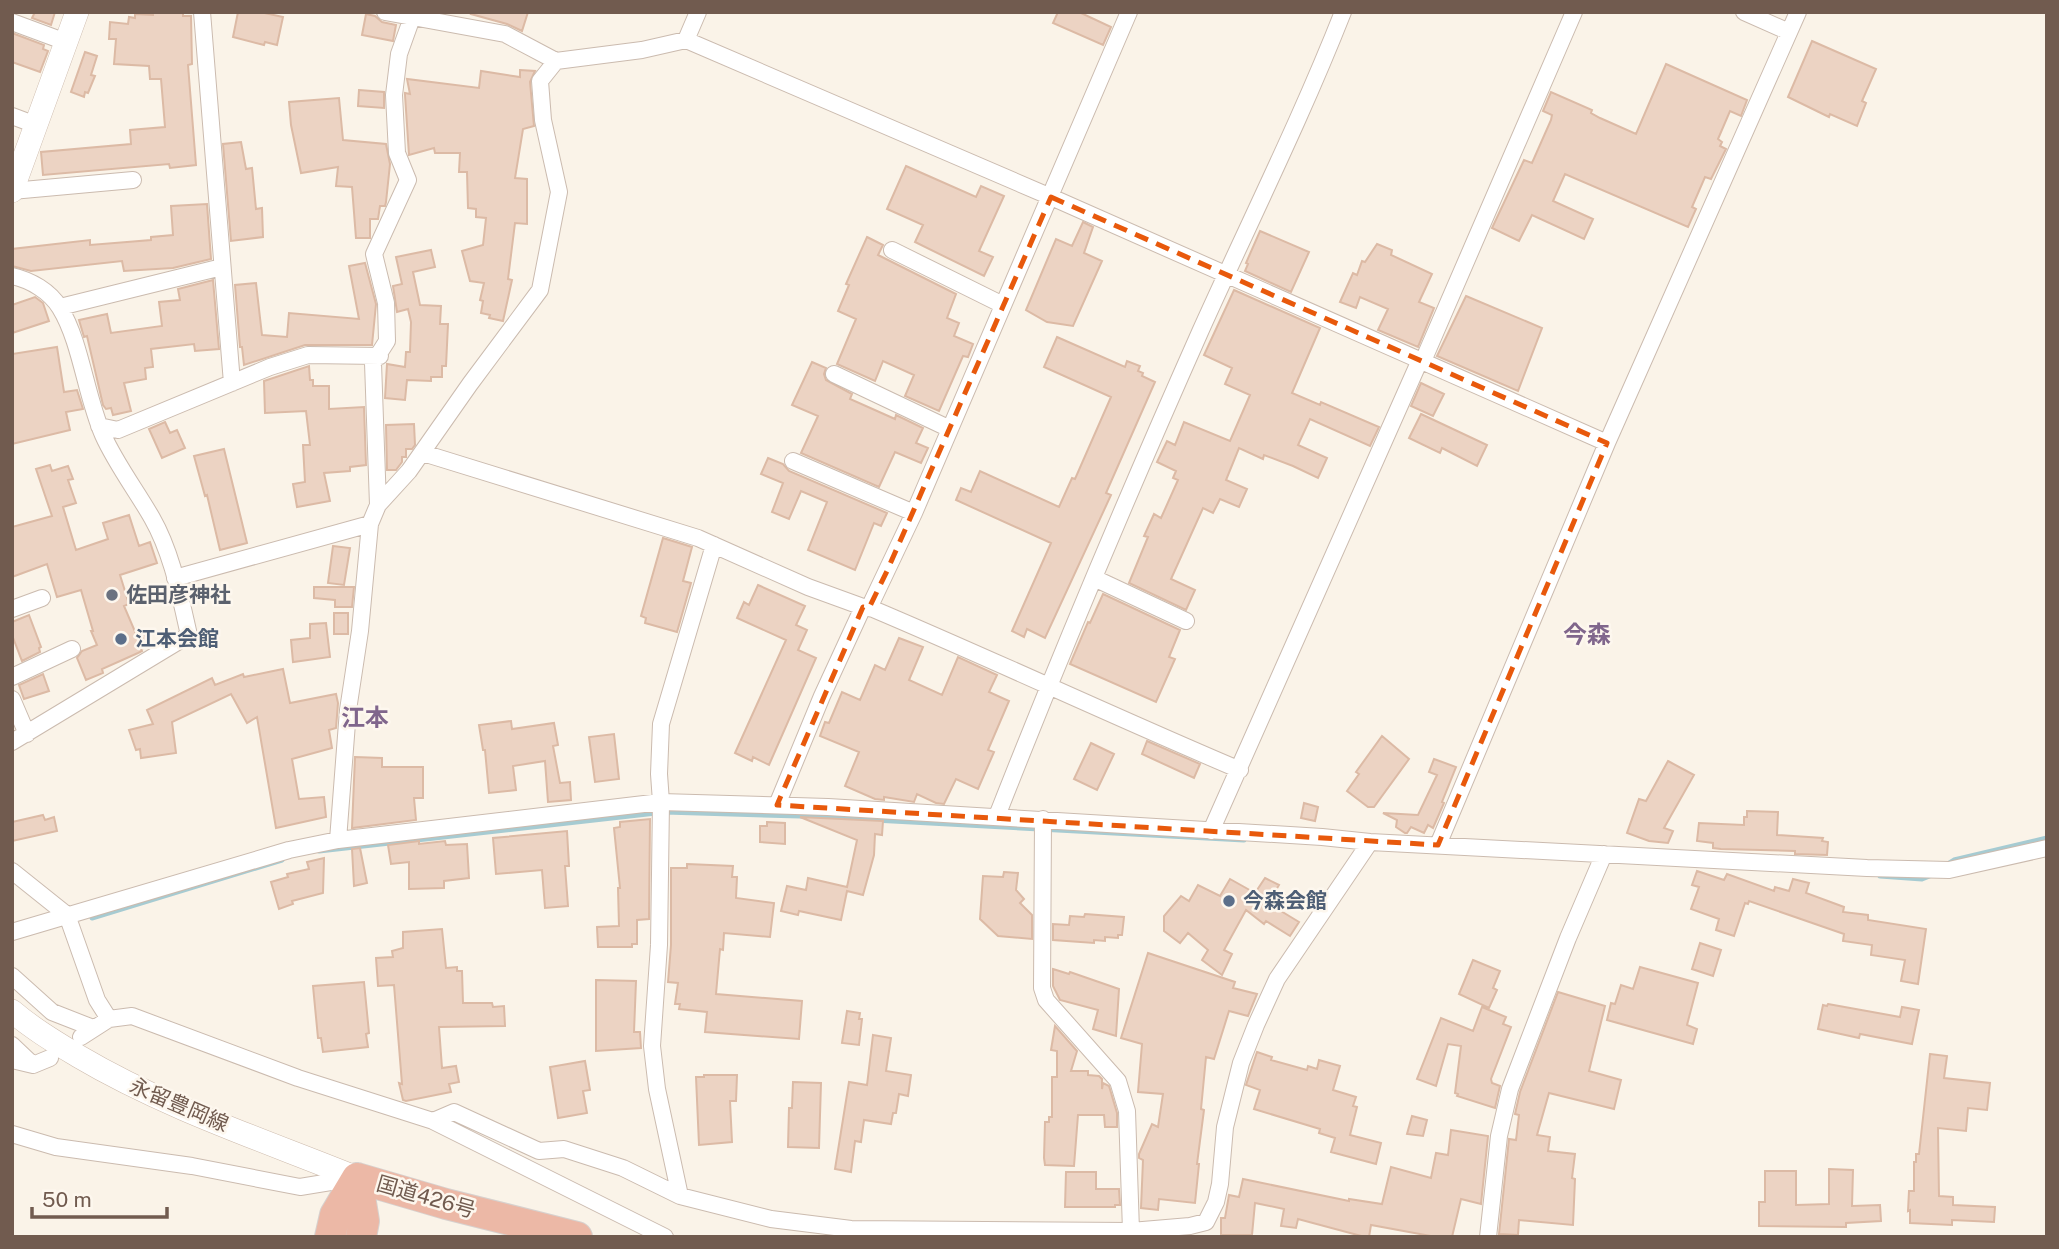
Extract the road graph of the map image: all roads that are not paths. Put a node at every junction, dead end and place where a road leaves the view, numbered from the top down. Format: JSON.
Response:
{"nodes":[{"id":1,"x":77,"y":12,"type":"edge"},
{"id":2,"x":202,"y":12,"type":"edge"},
{"id":3,"x":385,"y":12,"type":"edge"},
{"id":4,"x":698,"y":12,"type":"edge"},
{"id":5,"x":1129,"y":12,"type":"edge"},
{"id":6,"x":1343,"y":12,"type":"edge"},
{"id":7,"x":1574,"y":12,"type":"edge"},
{"id":8,"x":1744,"y":12,"type":"edge"},
{"id":9,"x":1798,"y":12,"type":"edge"},
{"id":10,"x":413,"y":15,"type":"edge"},
{"id":11,"x":12,"y":22,"type":"edge"},
{"id":12,"x":1789,"y":32,"type":"junction"},
{"id":13,"x":687,"y":40,"type":"junction"},
{"id":14,"x":66,"y":42,"type":"junction"},
{"id":15,"x":556,"y":61,"type":"junction"},
{"id":16,"x":12,"y":116,"type":"edge"},
{"id":17,"x":37,"y":125,"type":"junction"},
{"id":18,"x":133,"y":180,"type":"dead end"},
{"id":19,"x":12,"y":191,"type":"edge"},
{"id":20,"x":1051,"y":197,"type":"junction"},
{"id":21,"x":892,"y":250,"type":"dead end"},
{"id":22,"x":222,"y":267,"type":"junction"},
{"id":23,"x":1227,"y":274,"type":"junction"},
{"id":24,"x":12,"y":276,"type":"edge"},
{"id":25,"x":1003,"y":305,"type":"junction"},
{"id":26,"x":60,"y":307,"type":"junction"},
{"id":27,"x":380,"y":356,"type":"junction"},
{"id":28,"x":1422,"y":360,"type":"junction"},
{"id":29,"x":834,"y":374,"type":"dead end"},
{"id":30,"x":232,"y":383,"type":"junction"},
{"id":31,"x":99,"y":426,"type":"junction"},
{"id":32,"x":950,"y":429,"type":"junction"},
{"id":33,"x":1607,"y":443,"type":"junction"},
{"id":34,"x":422,"y":453,"type":"junction"},
{"id":35,"x":793,"y":461,"type":"dead end"},
{"id":36,"x":378,"y":505,"type":"junction"},
{"id":37,"x":914,"y":513,"type":"junction"},
{"id":38,"x":370,"y":524,"type":"junction"},
{"id":39,"x":714,"y":545,"type":"junction"},
{"id":40,"x":175,"y":578,"type":"junction"},
{"id":41,"x":1094,"y":578,"type":"junction"},
{"id":42,"x":42,"y":598,"type":"dead end"},
{"id":43,"x":866,"y":608,"type":"junction"},
{"id":44,"x":12,"y":609,"type":"edge"},
{"id":45,"x":1186,"y":621,"type":"dead end"},
{"id":46,"x":72,"y":649,"type":"dead end"},
{"id":47,"x":12,"y":677,"type":"edge"},
{"id":48,"x":1048,"y":685,"type":"junction"},
{"id":49,"x":12,"y":699,"type":"edge"},
{"id":50,"x":27,"y":734,"type":"junction"},
{"id":51,"x":12,"y":743,"type":"edge"},
{"id":52,"x":1240,"y":770,"type":"junction"},
{"id":53,"x":661,"y":802,"type":"junction"},
{"id":54,"x":777,"y":805,"type":"junction"},
{"id":55,"x":997,"y":816,"type":"junction"},
{"id":56,"x":1044,"y":819,"type":"junction"},
{"id":57,"x":1212,"y":831,"type":"junction"},
{"id":58,"x":338,"y":840,"type":"junction"},
{"id":59,"x":1370,"y":842,"type":"junction"},
{"id":60,"x":1438,"y":845,"type":"junction"},
{"id":61,"x":2047,"y":848,"type":"edge"},
{"id":62,"x":1604,"y":854,"type":"junction"},
{"id":63,"x":12,"y":871,"type":"edge"},
{"id":64,"x":67,"y":915,"type":"junction"},
{"id":65,"x":12,"y":932,"type":"edge"},
{"id":66,"x":12,"y":976,"type":"edge"},
{"id":67,"x":12,"y":1011,"type":"edge"},
{"id":68,"x":109,"y":1019,"type":"junction"},
{"id":69,"x":12,"y":1045,"type":"edge"},
{"id":70,"x":50,"y":1058,"type":"dead end"},
{"id":71,"x":12,"y":1060,"type":"edge"},
{"id":72,"x":33,"y":1065,"type":"junction"},
{"id":73,"x":433,"y":1121,"type":"junction"},
{"id":74,"x":12,"y":1134,"type":"edge"},
{"id":75,"x":357,"y":1178,"type":"junction"},
{"id":76,"x":680,"y":1196,"type":"junction"},
{"id":77,"x":332,"y":1226,"type":"edge"},
{"id":78,"x":362,"y":1229,"type":"edge"},
{"id":79,"x":1205,"y":1229,"type":"edge"},
{"id":80,"x":1131,"y":1231,"type":"junction"},
{"id":81,"x":577,"y":1237,"type":"edge"},
{"id":82,"x":665,"y":1237,"type":"edge"},
{"id":83,"x":1488,"y":1237,"type":"edge"}],
"edges":[{"from":1,"to":14,"type":"main road"},
{"from":2,"to":22,"type":"street"},
{"from":3,"to":10,"type":"street"},
{"from":4,"to":13,"type":"street"},
{"from":5,"to":20,"type":"street"},
{"from":6,"to":23,"type":"street"},
{"from":7,"to":28,"type":"street"},
{"from":8,"to":12,"type":"street"},
{"from":9,"to":12,"type":"street"},
{"from":10,"to":15,"type":"street"},
{"from":10,"to":27,"type":"street"},
{"from":11,"to":14,"type":"street"},
{"from":12,"to":33,"type":"street"},
{"from":13,"to":15,"type":"street"},
{"from":13,"to":20,"type":"street"},
{"from":14,"to":17,"type":"main road"},
{"from":15,"to":34,"type":"street"},
{"from":16,"to":17,"type":"street"},
{"from":17,"to":19,"type":"main road"},
{"from":18,"to":19,"type":"street"},
{"from":20,"to":23,"type":"street"},
{"from":20,"to":25,"type":"street"},
{"from":21,"to":25,"type":"street"},
{"from":22,"to":26,"type":"street"},
{"from":22,"to":30,"type":"street"},
{"from":23,"to":28,"type":"street"},
{"from":23,"to":41,"type":"street"},
{"from":24,"to":26,"type":"street"},
{"from":25,"to":32,"type":"street"},
{"from":26,"to":31,"type":"street"},
{"from":27,"to":30,"type":"street"},
{"from":27,"to":36,"type":"street"},
{"from":28,"to":33,"type":"street"},
{"from":28,"to":52,"type":"street"},
{"from":29,"to":32,"type":"street"},
{"from":30,"to":31,"type":"street"},
{"from":31,"to":40,"type":"street"},
{"from":32,"to":37,"type":"street"},
{"from":33,"to":60,"type":"street"},
{"from":34,"to":36,"type":"street"},
{"from":34,"to":39,"type":"street"},
{"from":35,"to":37,"type":"street"},
{"from":36,"to":38,"type":"street"},
{"from":37,"to":43,"type":"street"},
{"from":38,"to":40,"type":"street"},
{"from":38,"to":58,"type":"street"},
{"from":39,"to":43,"type":"street"},
{"from":39,"to":53,"type":"street"},
{"from":40,"to":50,"type":"street"},
{"from":41,"to":45,"type":"street"},
{"from":41,"to":48,"type":"street"},
{"from":42,"to":44,"type":"street"},
{"from":43,"to":48,"type":"street"},
{"from":43,"to":54,"type":"street"},
{"from":46,"to":47,"type":"street"},
{"from":48,"to":52,"type":"street"},
{"from":48,"to":55,"type":"street"},
{"from":49,"to":50,"type":"street"},
{"from":50,"to":51,"type":"street"},
{"from":52,"to":57,"type":"street"},
{"from":53,"to":54,"type":"street"},
{"from":53,"to":58,"type":"street"},
{"from":53,"to":76,"type":"street"},
{"from":54,"to":55,"type":"street"},
{"from":55,"to":56,"type":"street"},
{"from":56,"to":57,"type":"street"},
{"from":56,"to":80,"type":"street"},
{"from":57,"to":59,"type":"street"},
{"from":58,"to":64,"type":"street"},
{"from":59,"to":60,"type":"street"},
{"from":59,"to":79,"type":"street"},
{"from":60,"to":62,"type":"street"},
{"from":61,"to":62,"type":"street"},
{"from":62,"to":83,"type":"street"},
{"from":63,"to":64,"type":"street"},
{"from":64,"to":65,"type":"street"},
{"from":64,"to":68,"type":"street"},
{"from":66,"to":68,"type":"street"},
{"from":67,"to":75,"type":"main road","name":"永留豊岡線"},
{"from":68,"to":73,"type":"street"},
{"from":69,"to":72,"type":"street"},
{"from":70,"to":72,"type":"street"},
{"from":71,"to":72,"type":"street"},
{"from":73,"to":76,"type":"street"},
{"from":73,"to":82,"type":"street"},
{"from":74,"to":75,"type":"street"},
{"from":75,"to":77,"type":"highway","name":"国道426号"},
{"from":75,"to":78,"type":"highway","name":"国道426号"},
{"from":75,"to":81,"type":"highway","name":"国道426号"},
{"from":76,"to":80,"type":"street"},
{"from":79,"to":80,"type":"street"}]}
